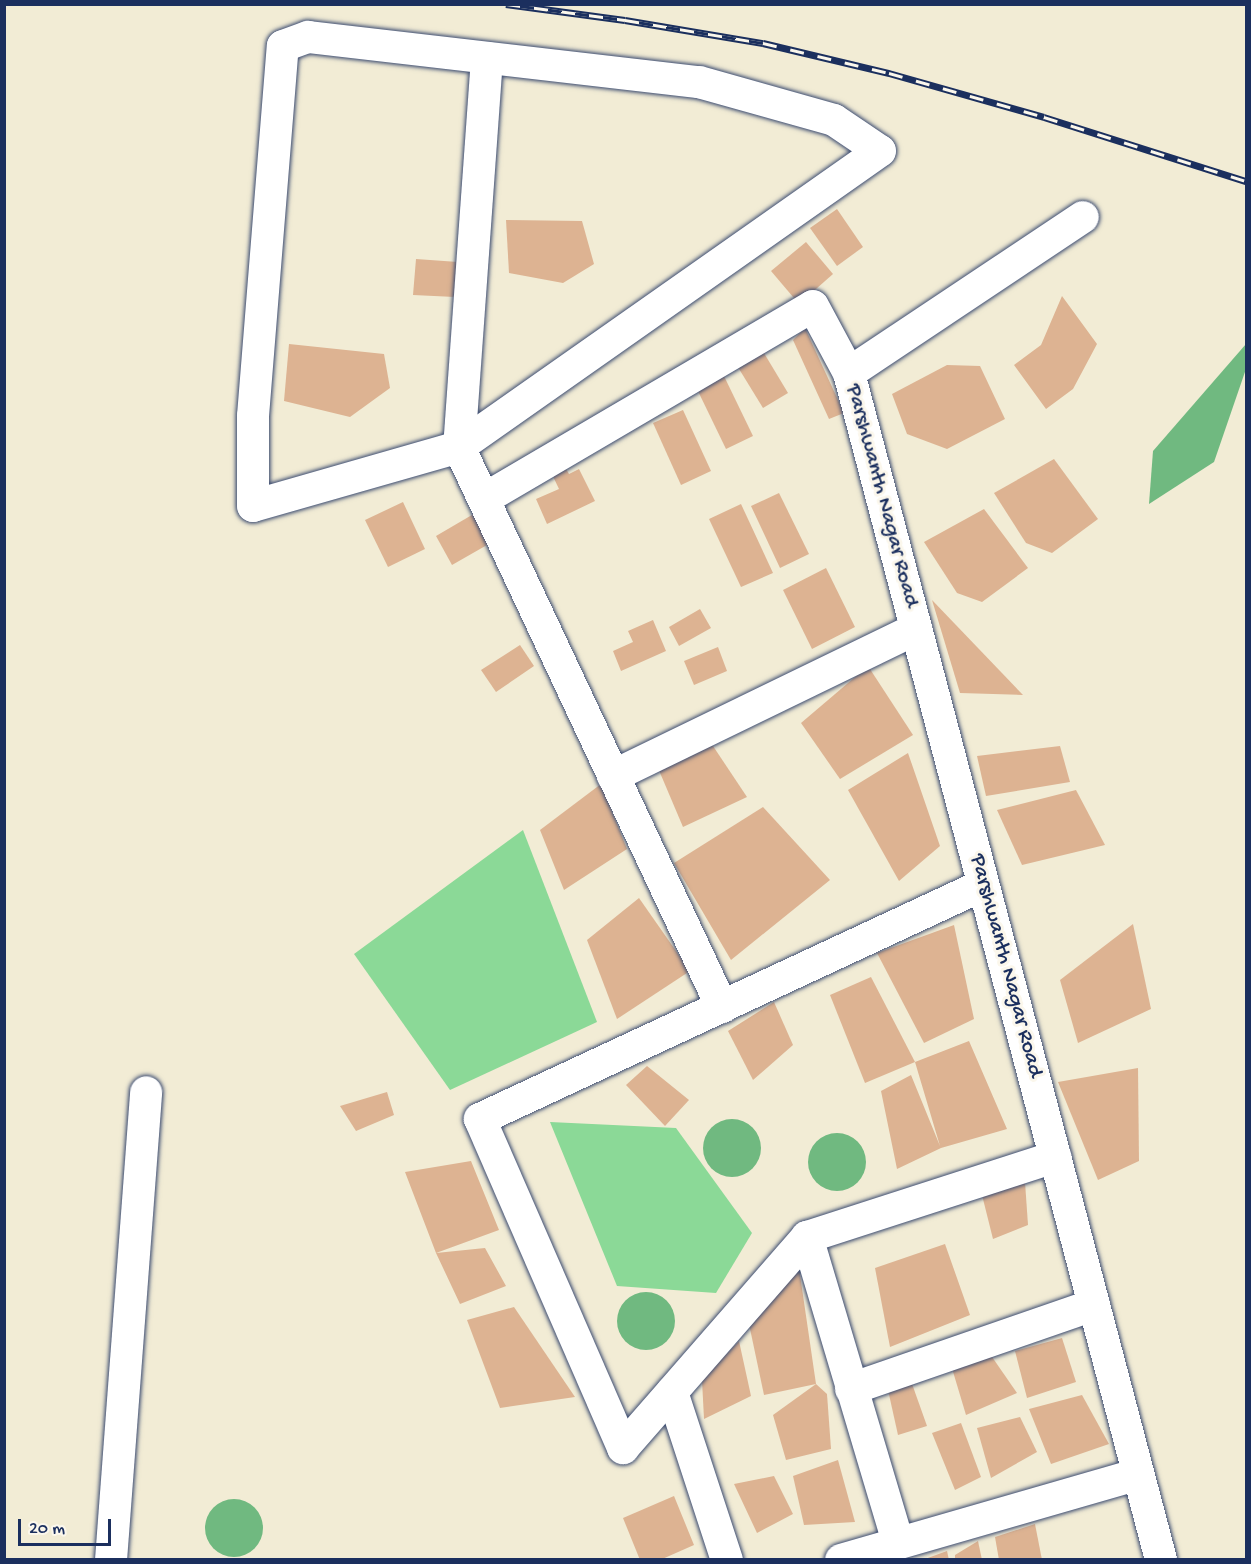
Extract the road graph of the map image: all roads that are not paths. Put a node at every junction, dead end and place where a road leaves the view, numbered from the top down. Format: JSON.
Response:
{"nodes":[{"id":1,"x":487,"y":58,"type":"junction"},
{"id":2,"x":1083,"y":218,"type":"dead end"},
{"id":3,"x":849,"y":373,"type":"junction"},
{"id":4,"x":459,"y":447,"type":"junction"},
{"id":5,"x":484,"y":499,"type":"junction"},
{"id":6,"x":916,"y":629,"type":"junction"},
{"id":7,"x":613,"y":776,"type":"junction"},
{"id":8,"x":983,"y":885,"type":"junction"},
{"id":9,"x":722,"y":1007,"type":"junction"},
{"id":10,"x":146,"y":1092,"type":"dead end"},
{"id":11,"x":1055,"y":1157,"type":"junction"},
{"id":12,"x":807,"y":1237,"type":"junction"},
{"id":13,"x":1094,"y":1305,"type":"junction"},
{"id":14,"x":851,"y":1389,"type":"junction"},
{"id":15,"x":672,"y":1392,"type":"junction"},
{"id":16,"x":1138,"y":1474,"type":"junction"},
{"id":17,"x":898,"y":1543,"type":"junction"},
{"id":18,"x":111,"y":1560,"type":"edge"},
{"id":19,"x":727,"y":1560,"type":"edge"},
{"id":20,"x":841,"y":1560,"type":"edge"},
{"id":21,"x":1161,"y":1560,"type":"edge"}],
"edges":[{"from":1,"to":4,"type":"street"},
{"from":1,"to":4,"type":"street"},
{"from":1,"to":4,"type":"street"},
{"from":2,"to":3,"type":"street"},
{"from":3,"to":5,"type":"street","name":"Parshwanth Nagar Road"},
{"from":3,"to":6,"type":"street","name":"Parshwanth Nagar Road"},
{"from":4,"to":5,"type":"street"},
{"from":5,"to":7,"type":"street"},
{"from":6,"to":7,"type":"street"},
{"from":6,"to":8,"type":"street","name":"Parshwanth Nagar Road"},
{"from":7,"to":9,"type":"street"},
{"from":8,"to":9,"type":"street"},
{"from":8,"to":11,"type":"street","name":"Parshwanth Nagar Road"},
{"from":9,"to":15,"type":"street"},
{"from":10,"to":18,"type":"street"},
{"from":11,"to":12,"type":"street"},
{"from":11,"to":13,"type":"street","name":"Parshwanth Nagar Road"},
{"from":12,"to":14,"type":"street"},
{"from":12,"to":15,"type":"street"},
{"from":13,"to":14,"type":"street"},
{"from":13,"to":16,"type":"street","name":"Parshwanth Nagar Road"},
{"from":14,"to":17,"type":"street"},
{"from":15,"to":19,"type":"street"},
{"from":16,"to":17,"type":"street"},
{"from":16,"to":21,"type":"street","name":"Parshwanth Nagar Road"},
{"from":17,"to":20,"type":"street"}]}
